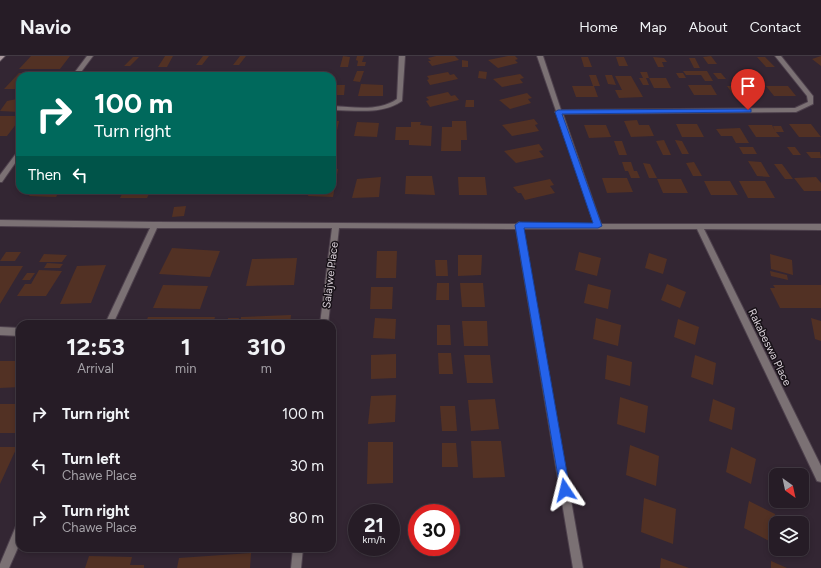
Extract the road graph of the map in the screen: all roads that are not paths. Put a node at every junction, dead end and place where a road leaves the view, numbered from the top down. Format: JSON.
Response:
{"nodes":[{"id":1,"x":2,"y":56,"type":"edge"},
{"id":2,"x":90,"y":56,"type":"edge"},
{"id":3,"x":402,"y":56,"type":"edge"},
{"id":4,"x":540,"y":56,"type":"edge"},
{"id":5,"x":778,"y":56,"type":"edge"},
{"id":6,"x":0,"y":59,"type":"edge"},
{"id":7,"x":78,"y":72,"type":"edge"},
{"id":8,"x":336,"y":108,"type":"edge"},
{"id":9,"x":558,"y":112,"type":"junction"},
{"id":10,"x":16,"y":158,"type":"edge"},
{"id":11,"x":0,"y":180,"type":"edge"},
{"id":12,"x":0,"y":223,"type":"edge"},
{"id":13,"x":155,"y":225,"type":"junction"},
{"id":14,"x":519,"y":225,"type":"junction"},
{"id":15,"x":336,"y":226,"type":"junction"},
{"id":16,"x":598,"y":226,"type":"junction"},
{"id":17,"x":699,"y":227,"type":"junction"},
{"id":18,"x":821,"y":227,"type":"edge"},
{"id":19,"x":111,"y":320,"type":"edge"},
{"id":20,"x":324,"y":320,"type":"edge"},
{"id":21,"x":0,"y":331,"type":"edge"},
{"id":22,"x":16,"y":332,"type":"edge"},
{"id":23,"x":821,"y":477,"type":"edge"},
{"id":24,"x":16,"y":540,"type":"edge"},
{"id":25,"x":298,"y":552,"type":"edge"},
{"id":26,"x":4,"y":568,"type":"edge"},
{"id":27,"x":296,"y":568,"type":"edge"},
{"id":28,"x":578,"y":568,"type":"edge"}],
"edges":[{"from":1,"to":6,"type":"street"},
{"from":2,"to":7,"type":"street"},
{"from":3,"to":8,"type":"street"},
{"from":4,"to":9,"type":"street"},
{"from":5,"to":9,"type":"street"},
{"from":9,"to":16,"type":"street"},
{"from":10,"to":11,"type":"street"},
{"from":12,"to":13,"type":"street"},
{"from":13,"to":15,"type":"street"},
{"from":13,"to":19,"type":"street"},
{"from":14,"to":15,"type":"street"},
{"from":14,"to":16,"type":"street"},
{"from":14,"to":28,"type":"street"},
{"from":15,"to":20,"type":"street","name":"Salajwe Place"},
{"from":16,"to":17,"type":"street"},
{"from":17,"to":18,"type":"street"},
{"from":17,"to":23,"type":"street","name":"Rakabeswa Place"},
{"from":21,"to":22,"type":"street"},
{"from":24,"to":26,"type":"street"},
{"from":25,"to":27,"type":"street"}]}
